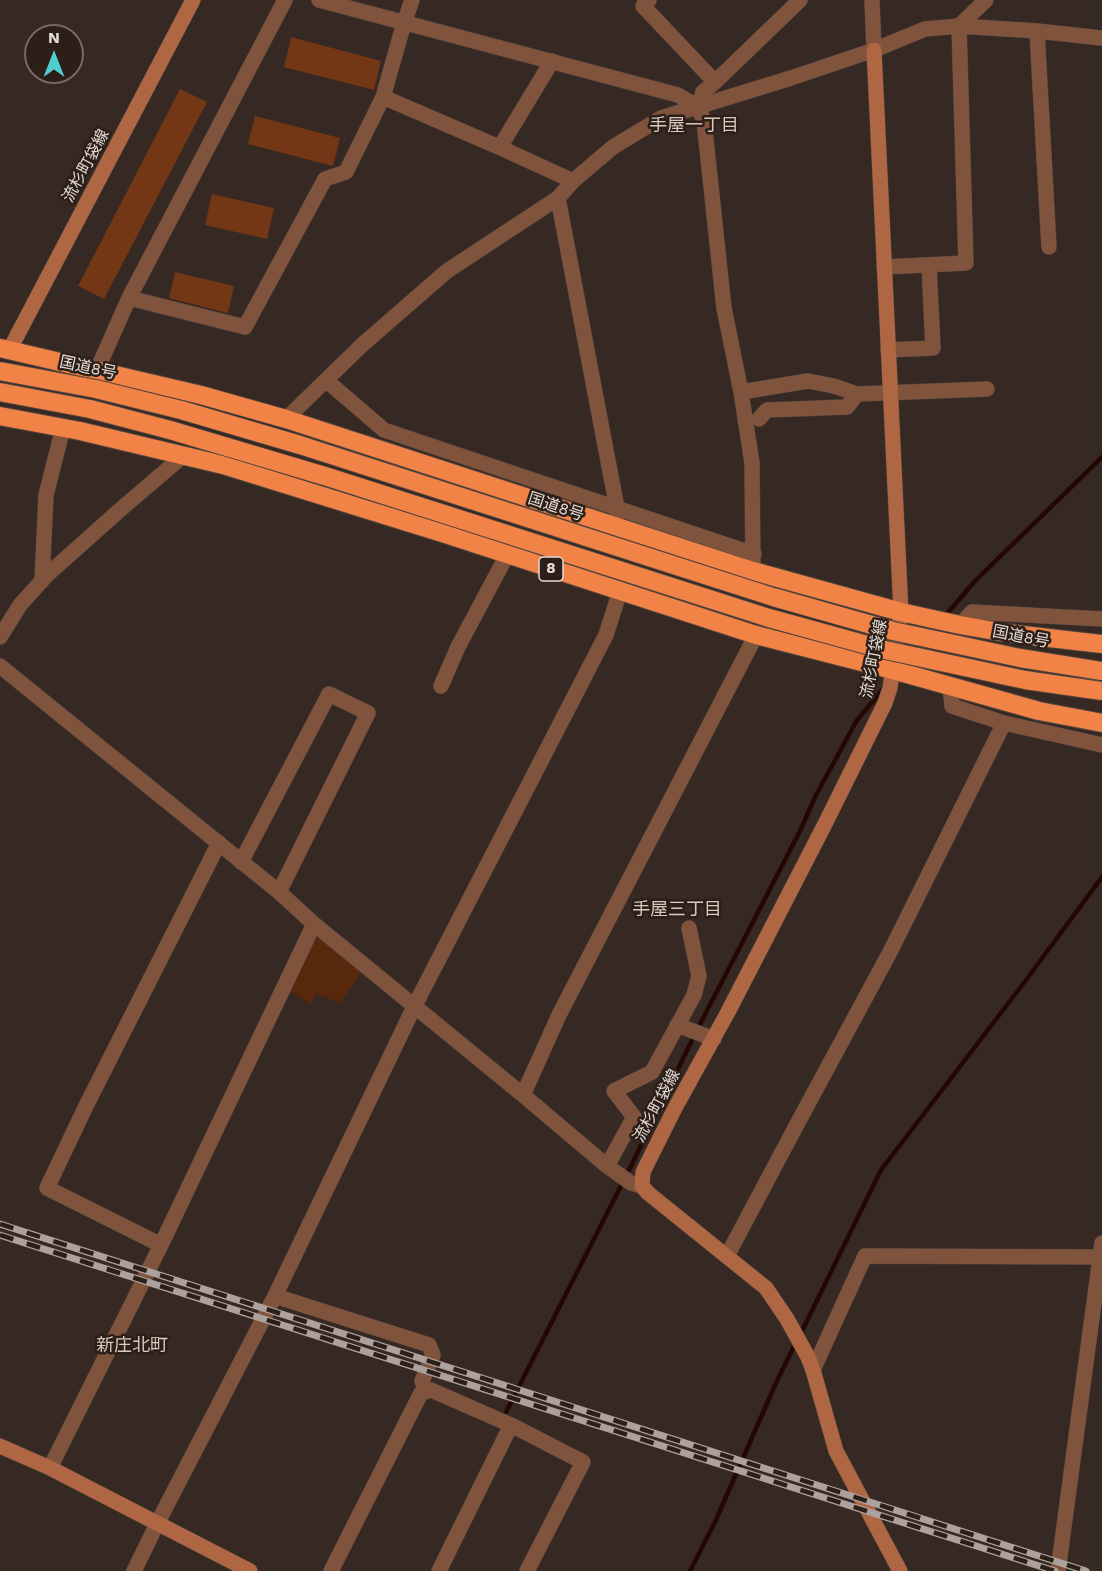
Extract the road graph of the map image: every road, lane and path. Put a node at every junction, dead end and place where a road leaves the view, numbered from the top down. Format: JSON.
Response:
{"nodes":[{"id":1,"x":193,"y":0,"type":"edge"},
{"id":2,"x":285,"y":0,"type":"edge"},
{"id":3,"x":319,"y":0,"type":"edge"},
{"id":4,"x":412,"y":0,"type":"edge"},
{"id":5,"x":649,"y":0,"type":"edge"},
{"id":6,"x":800,"y":0,"type":"edge"},
{"id":7,"x":872,"y":0,"type":"edge"},
{"id":8,"x":986,"y":0,"type":"edge"},
{"id":9,"x":404,"y":23,"type":"junction"},
{"id":10,"x":959,"y":26,"type":"junction"},
{"id":11,"x":1038,"y":31,"type":"junction"},
{"id":12,"x":1102,"y":38,"type":"edge"},
{"id":13,"x":874,"y":50,"type":"junction"},
{"id":14,"x":552,"y":61,"type":"junction"},
{"id":15,"x":716,"y":82,"type":"junction"},
{"id":16,"x":383,"y":97,"type":"junction"},
{"id":17,"x":698,"y":107,"type":"junction"},
{"id":18,"x":500,"y":147,"type":"junction"},
{"id":19,"x":573,"y":181,"type":"junction"},
{"id":20,"x":558,"y":198,"type":"junction"},
{"id":21,"x":1049,"y":247,"type":"dead end"},
{"id":22,"x":929,"y":265,"type":"junction"},
{"id":23,"x":884,"y":267,"type":"junction"},
{"id":24,"x":129,"y":298,"type":"junction"},
{"id":25,"x":5,"y":348,"type":"edge"},
{"id":26,"x":888,"y":350,"type":"junction"},
{"id":27,"x":97,"y":370,"type":"junction"},
{"id":28,"x":0,"y":371,"type":"edge"},
{"id":29,"x":327,"y":381,"type":"junction"},
{"id":30,"x":987,"y":389,"type":"dead end"},
{"id":31,"x":0,"y":392,"type":"edge"},
{"id":32,"x":741,"y":392,"type":"junction"},
{"id":33,"x":890,"y":393,"type":"junction"},
{"id":34,"x":857,"y":394,"type":"junction"},
{"id":35,"x":0,"y":416,"type":"edge"},
{"id":36,"x":286,"y":419,"type":"junction"},
{"id":37,"x":759,"y":419,"type":"dead end"},
{"id":38,"x":63,"y":428,"type":"junction"},
{"id":39,"x":184,"y":455,"type":"junction"},
{"id":40,"x":617,"y":516,"type":"junction"},
{"id":41,"x":507,"y":555,"type":"junction"},
{"id":42,"x":754,"y":562,"type":"junction"},
{"id":43,"x":42,"y":581,"type":"junction"},
{"id":44,"x":620,"y":591,"type":"junction"},
{"id":45,"x":901,"y":612,"type":"junction"},
{"id":46,"x":1102,"y":619,"type":"edge"},
{"id":47,"x":960,"y":625,"type":"junction"},
{"id":48,"x":756,"y":635,"type":"junction"},
{"id":49,"x":0,"y":637,"type":"edge"},
{"id":50,"x":1102,"y":644,"type":"edge"},
{"id":51,"x":0,"y":666,"type":"edge"},
{"id":52,"x":893,"y":670,"type":"junction"},
{"id":53,"x":1102,"y":671,"type":"edge"},
{"id":54,"x":441,"y":686,"type":"dead end"},
{"id":55,"x":950,"y":687,"type":"junction"},
{"id":56,"x":1102,"y":691,"type":"edge"},
{"id":57,"x":1004,"y":723,"type":"junction"},
{"id":58,"x":1102,"y":723,"type":"edge"},
{"id":59,"x":1102,"y":745,"type":"edge"},
{"id":60,"x":219,"y":843,"type":"junction"},
{"id":61,"x":242,"y":862,"type":"junction"},
{"id":62,"x":279,"y":892,"type":"junction"},
{"id":63,"x":314,"y":924,"type":"junction"},
{"id":64,"x":688,"y":928,"type":"dead end"},
{"id":65,"x":414,"y":1007,"type":"junction"},
{"id":66,"x":682,"y":1027,"type":"junction"},
{"id":67,"x":709,"y":1038,"type":"junction"},
{"id":68,"x":523,"y":1095,"type":"junction"},
{"id":69,"x":607,"y":1166,"type":"junction"},
{"id":70,"x":642,"y":1186,"type":"junction"},
{"id":71,"x":161,"y":1245,"type":"junction"},
{"id":72,"x":1101,"y":1252,"type":"edge"},
{"id":73,"x":727,"y":1256,"type":"junction"},
{"id":74,"x":275,"y":1296,"type":"junction"},
{"id":75,"x":810,"y":1364,"type":"junction"},
{"id":76,"x":426,"y":1391,"type":"junction"},
{"id":77,"x":511,"y":1425,"type":"junction"},
{"id":78,"x":0,"y":1446,"type":"edge"},
{"id":79,"x":50,"y":1468,"type":"junction"},
{"id":80,"x":157,"y":1524,"type":"junction"},
{"id":81,"x":134,"y":1571,"type":"edge"},
{"id":82,"x":250,"y":1571,"type":"edge"},
{"id":83,"x":331,"y":1571,"type":"edge"},
{"id":84,"x":439,"y":1571,"type":"edge"},
{"id":85,"x":527,"y":1571,"type":"edge"},
{"id":86,"x":900,"y":1571,"type":"edge"},
{"id":87,"x":1058,"y":1571,"type":"edge"}],
"edges":[{"from":1,"to":25,"type":"main road","name":"流杉町袋線"},
{"from":2,"to":24,"type":"street"},
{"from":3,"to":9,"type":"street"},
{"from":4,"to":9,"type":"street"},
{"from":5,"to":15,"type":"street"},
{"from":6,"to":15,"type":"street"},
{"from":7,"to":13,"type":"street"},
{"from":8,"to":10,"type":"street"},
{"from":9,"to":14,"type":"street"},
{"from":9,"to":16,"type":"street"},
{"from":10,"to":11,"type":"street"},
{"from":10,"to":13,"type":"street"},
{"from":10,"to":22,"type":"street"},
{"from":11,"to":12,"type":"street"},
{"from":11,"to":21,"type":"street"},
{"from":13,"to":17,"type":"street"},
{"from":13,"to":23,"type":"main road","name":"流杉町袋線"},
{"from":14,"to":17,"type":"street"},
{"from":14,"to":18,"type":"street"},
{"from":15,"to":17,"type":"street"},
{"from":16,"to":18,"type":"street"},
{"from":16,"to":24,"type":"street"},
{"from":17,"to":19,"type":"street"},
{"from":17,"to":32,"type":"street"},
{"from":18,"to":19,"type":"street"},
{"from":19,"to":20,"type":"street"},
{"from":20,"to":29,"type":"street"},
{"from":20,"to":40,"type":"street"},
{"from":22,"to":23,"type":"street"},
{"from":22,"to":26,"type":"street"},
{"from":23,"to":26,"type":"main road","name":"流杉町袋線"},
{"from":24,"to":27,"type":"street"},
{"from":25,"to":27,"type":"highway"},
{"from":25,"to":28,"type":"highway"},
{"from":26,"to":33,"type":"main road","name":"流杉町袋線"},
{"from":27,"to":36,"type":"highway"},
{"from":28,"to":53,"type":"highway","name":"国道8号","bridge":true},
{"from":29,"to":36,"type":"street"},
{"from":29,"to":40,"type":"street"},
{"from":30,"to":33,"type":"street"},
{"from":31,"to":56,"type":"highway","number":"8","bridge":true},
{"from":32,"to":34,"type":"street"},
{"from":32,"to":42,"type":"street"},
{"from":33,"to":34,"type":"street"},
{"from":33,"to":45,"type":"main road","name":"流杉町袋線"},
{"from":34,"to":37,"type":"street"},
{"from":35,"to":38,"type":"highway","number":"8"},
{"from":36,"to":40,"type":"highway"},
{"from":38,"to":39,"type":"highway","number":"8"},
{"from":38,"to":43,"type":"street"},
{"from":39,"to":41,"type":"highway","number":"8"},
{"from":39,"to":43,"type":"street"},
{"from":40,"to":42,"type":"highway"},
{"from":41,"to":44,"type":"highway","number":"8"},
{"from":41,"to":54,"type":"street"},
{"from":42,"to":45,"type":"highway"},
{"from":43,"to":49,"type":"street"},
{"from":44,"to":48,"type":"highway","number":"8"},
{"from":44,"to":65,"type":"street"},
{"from":45,"to":47,"type":"highway"},
{"from":45,"to":52,"type":"main road","name":"流杉町袋線"},
{"from":46,"to":47,"type":"street"},
{"from":47,"to":50,"type":"highway"},
{"from":48,"to":52,"type":"highway","number":"8"},
{"from":48,"to":68,"type":"street"},
{"from":51,"to":60,"type":"street"},
{"from":52,"to":55,"type":"highway","number":"8"},
{"from":52,"to":67,"type":"main road","name":"流杉町袋線"},
{"from":55,"to":57,"type":"street"},
{"from":55,"to":58,"type":"highway","number":"8"},
{"from":57,"to":59,"type":"street"},
{"from":57,"to":73,"type":"street"},
{"from":60,"to":61,"type":"street"},
{"from":60,"to":71,"type":"street"},
{"from":61,"to":62,"type":"street"},
{"from":61,"to":62,"type":"street"},
{"from":62,"to":63,"type":"street"},
{"from":63,"to":65,"type":"street"},
{"from":63,"to":71,"type":"street"},
{"from":64,"to":66,"type":"street"},
{"from":65,"to":68,"type":"street"},
{"from":65,"to":74,"type":"street"},
{"from":66,"to":67,"type":"street"},
{"from":66,"to":69,"type":"street"},
{"from":67,"to":70,"type":"main road","name":"流杉町袋線"},
{"from":68,"to":69,"type":"street"},
{"from":69,"to":70,"type":"street"},
{"from":70,"to":73,"type":"main road"},
{"from":71,"to":79,"type":"street"},
{"from":72,"to":75,"type":"street"},
{"from":72,"to":87,"type":"street"},
{"from":73,"to":75,"type":"main road"},
{"from":74,"to":76,"type":"street"},
{"from":74,"to":80,"type":"street"},
{"from":75,"to":86,"type":"main road"},
{"from":76,"to":77,"type":"street"},
{"from":76,"to":83,"type":"street"},
{"from":77,"to":84,"type":"street"},
{"from":77,"to":85,"type":"street"},
{"from":78,"to":79,"type":"main road"},
{"from":79,"to":80,"type":"main road"},
{"from":80,"to":81,"type":"street"},
{"from":80,"to":82,"type":"main road"}]}
